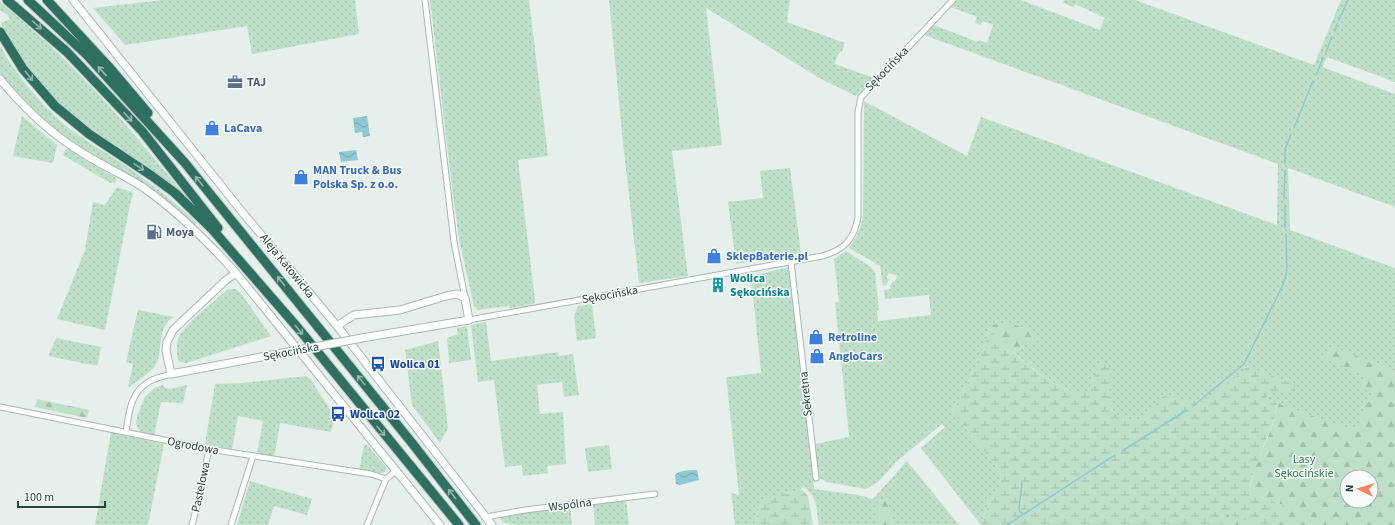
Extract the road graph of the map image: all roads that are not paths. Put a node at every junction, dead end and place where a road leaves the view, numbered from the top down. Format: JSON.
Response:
{"nodes":[{"id":1,"x":7,"y":0,"type":"edge"},
{"id":2,"x":28,"y":0,"type":"edge"},
{"id":3,"x":48,"y":0,"type":"edge"},
{"id":4,"x":73,"y":0,"type":"edge"},
{"id":5,"x":425,"y":0,"type":"edge"},
{"id":6,"x":953,"y":0,"type":"edge"},
{"id":7,"x":0,"y":32,"type":"edge"},
{"id":8,"x":0,"y":79,"type":"edge"},
{"id":9,"x":185,"y":163,"type":"junction"},
{"id":10,"x":791,"y":262,"type":"junction"},
{"id":11,"x":236,"y":272,"type":"junction"},
{"id":12,"x":465,"y":298,"type":"junction"},
{"id":13,"x":274,"y":300,"type":"junction"},
{"id":14,"x":469,"y":320,"type":"junction"},
{"id":15,"x":337,"y":326,"type":"junction"},
{"id":16,"x":171,"y":374,"type":"junction"},
{"id":17,"x":0,"y":407,"type":"edge"},
{"id":18,"x":126,"y":432,"type":"junction"},
{"id":19,"x":209,"y":449,"type":"junction"},
{"id":20,"x":253,"y":456,"type":"junction"},
{"id":21,"x":396,"y":471,"type":"junction"},
{"id":22,"x":816,"y":478,"type":"dead end"},
{"id":23,"x":386,"y":479,"type":"junction"},
{"id":24,"x":654,"y":494,"type":"dead end"},
{"id":25,"x":486,"y":517,"type":"junction"},
{"id":26,"x":192,"y":525,"type":"edge"},
{"id":27,"x":231,"y":525,"type":"edge"},
{"id":28,"x":367,"y":525,"type":"edge"},
{"id":29,"x":440,"y":525,"type":"edge"},
{"id":30,"x":459,"y":525,"type":"edge"},
{"id":31,"x":476,"y":525,"type":"edge"},
{"id":32,"x":492,"y":525,"type":"edge"}],
"edges":[{"from":1,"to":13,"type":"highway","one_way":true},
{"from":9,"to":2,"type":"highway","one_way":true},
{"from":3,"to":9,"type":"highway"},
{"from":4,"to":15,"type":"street","name":"Aleja Katowicka"},
{"from":5,"to":12,"type":"street"},
{"from":6,"to":10,"type":"street","name":"Sękocińska"},
{"from":7,"to":13,"type":"highway","one_way":true},
{"from":8,"to":11,"type":"street"},
{"from":31,"to":9,"type":"highway","one_way":true},
{"from":10,"to":14,"type":"street","name":"Sękocińska"},
{"from":10,"to":22,"type":"street","name":"Sekretna"},
{"from":11,"to":16,"type":"street"},
{"from":11,"to":21,"type":"street"},
{"from":12,"to":14,"type":"street"},
{"from":12,"to":15,"type":"street"},
{"from":13,"to":30,"type":"highway","one_way":true},
{"from":14,"to":16,"type":"street","name":"Sękocińska","bridge":true},
{"from":15,"to":25,"type":"street","name":"Aleja Katowicka"},
{"from":16,"to":18,"type":"street","name":"Sękocińska"},
{"from":17,"to":18,"type":"street","name":"Ogrodowa"},
{"from":18,"to":19,"type":"street","name":"Ogrodowa"},
{"from":19,"to":20,"type":"street","name":"Ogrodowa"},
{"from":19,"to":26,"type":"street","name":"Pastelowa"},
{"from":20,"to":23,"type":"street","name":"Ogrodowa"},
{"from":20,"to":27,"type":"street"},
{"from":21,"to":23,"type":"street"},
{"from":21,"to":29,"type":"street"},
{"from":23,"to":28,"type":"street"},
{"from":24,"to":25,"type":"street","name":"Wspólna"},
{"from":25,"to":32,"type":"street","name":"Aleja Katowicka"}]}
